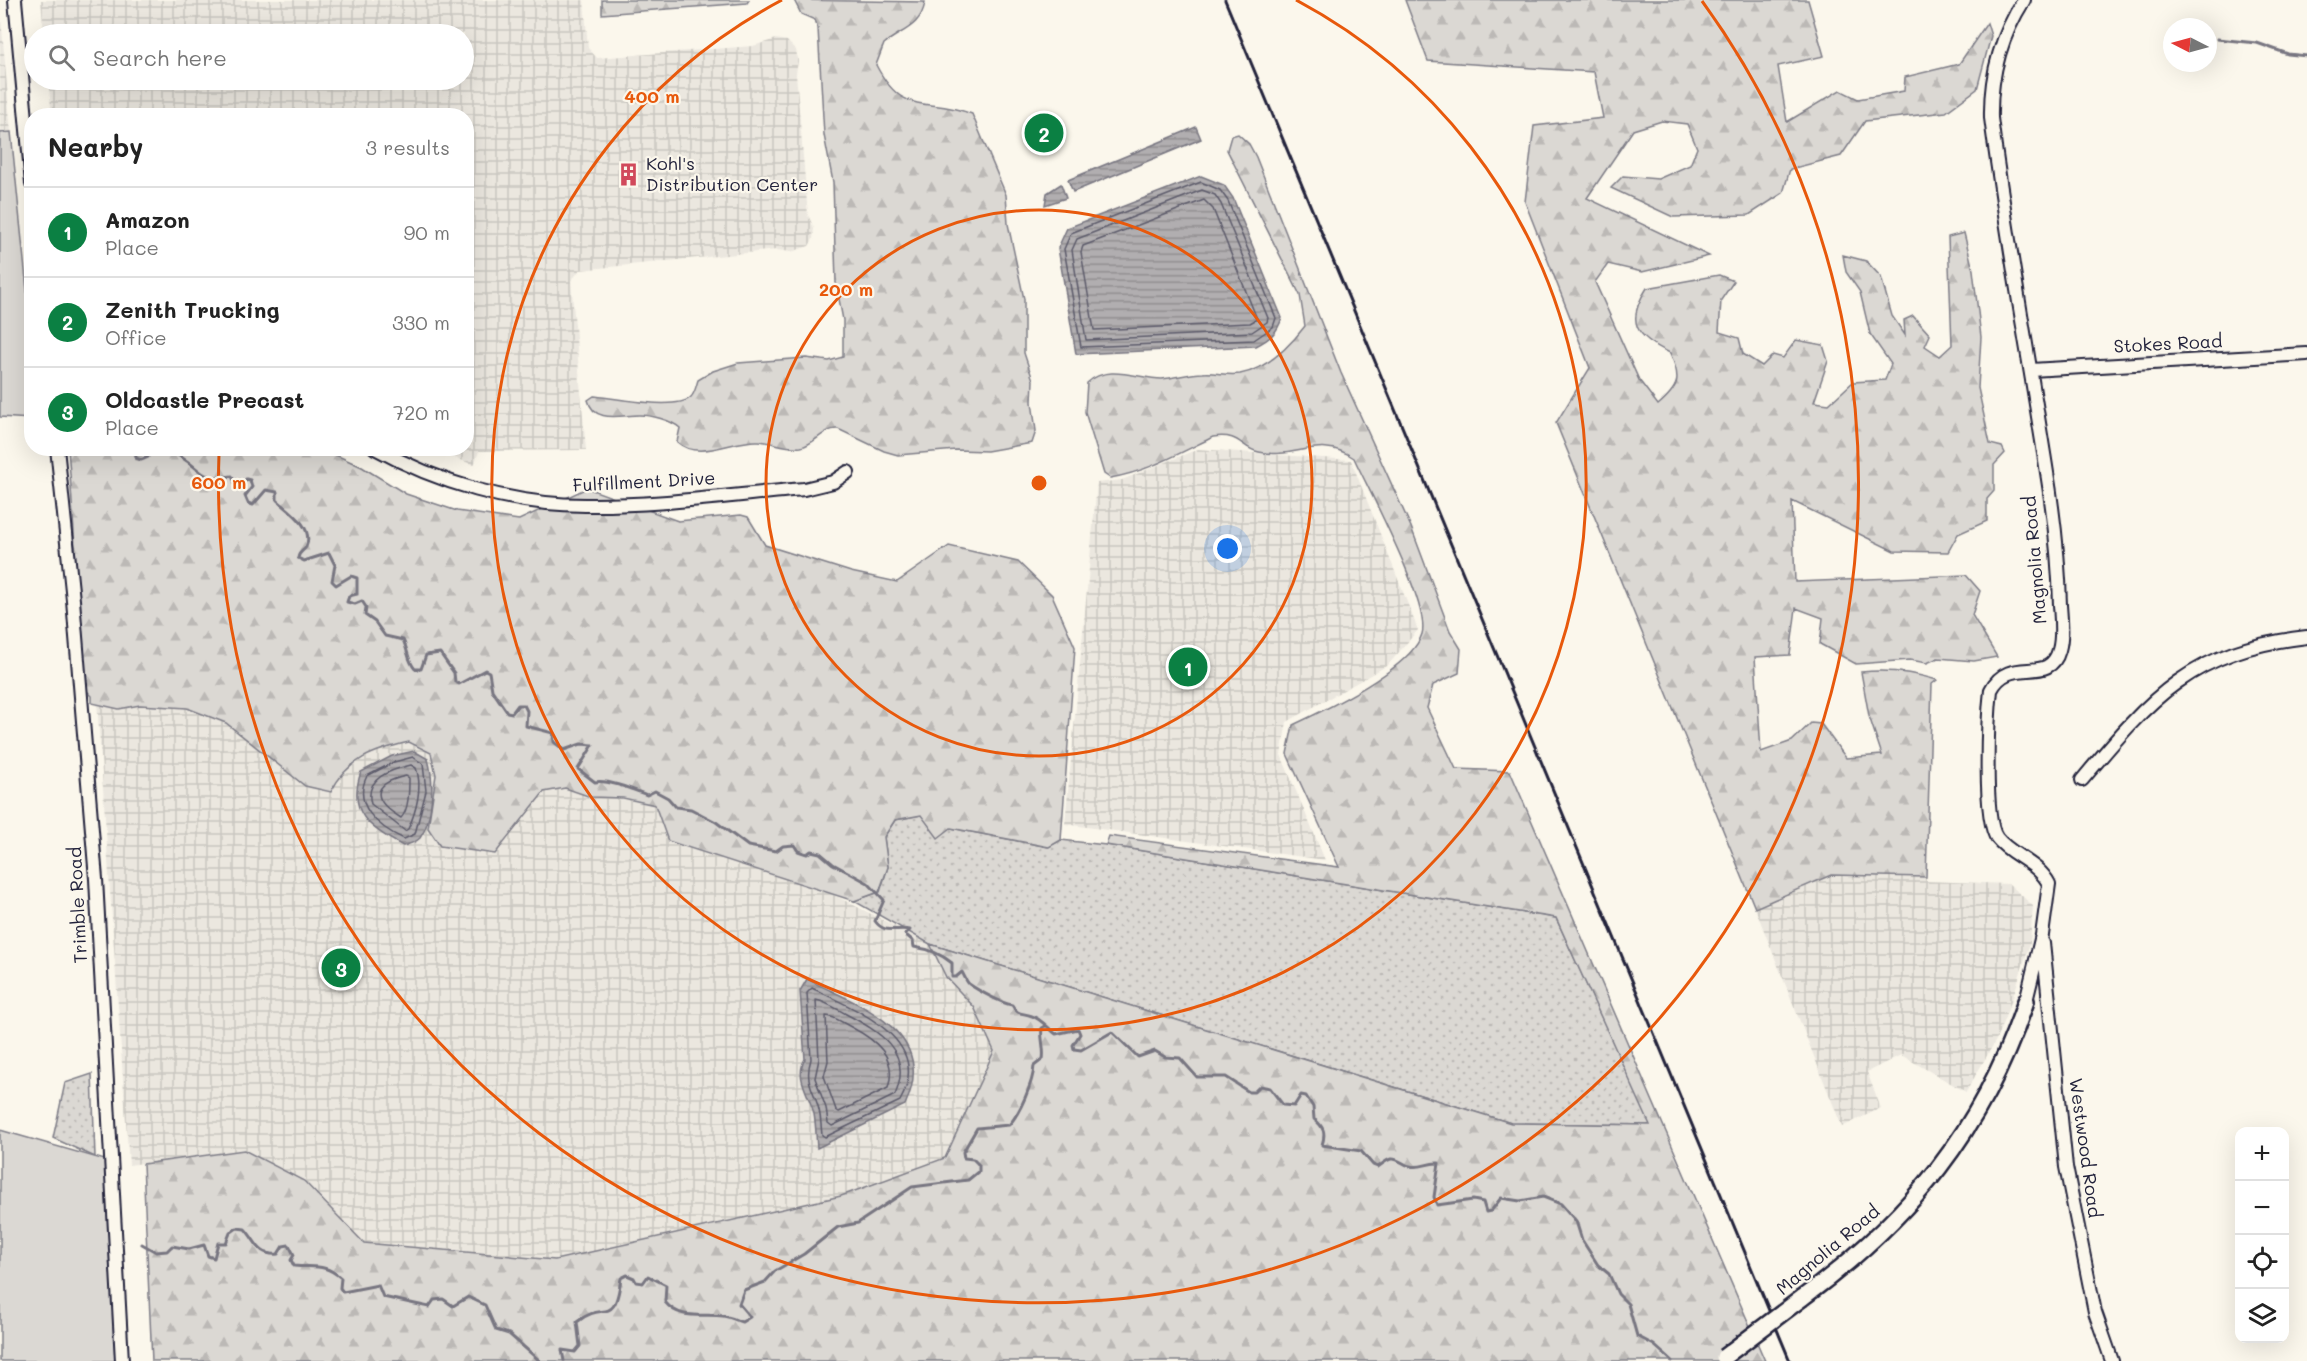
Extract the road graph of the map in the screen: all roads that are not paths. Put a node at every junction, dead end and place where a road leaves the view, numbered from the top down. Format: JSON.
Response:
{"nodes":[{"id":1,"x":15,"y":0,"type":"edge"},
{"id":2,"x":2024,"y":0,"type":"edge"},
{"id":3,"x":25,"y":108,"type":"edge"},
{"id":4,"x":2307,"y":354,"type":"edge"},
{"id":5,"x":2031,"y":370,"type":"junction"},
{"id":6,"x":58,"y":456,"type":"edge"},
{"id":7,"x":393,"y":456,"type":"edge"},
{"id":8,"x":848,"y":472,"type":"dead end"},
{"id":9,"x":2307,"y":637,"type":"edge"},
{"id":10,"x":2082,"y":780,"type":"dead end"},
{"id":11,"x":2042,"y":935,"type":"junction"},
{"id":12,"x":2026,"y":1001,"type":"joint"},
{"id":13,"x":1721,"y":1359,"type":"edge"},
{"id":14,"x":122,"y":1361,"type":"edge"},
{"id":15,"x":2112,"y":1361,"type":"edge"}],
"edges":[{"from":1,"to":3,"type":"street"},
{"from":2,"to":5,"type":"street","name":"Magnolia Road"},
{"from":4,"to":5,"type":"street","name":"Stokes Road"},
{"from":5,"to":11,"type":"street","name":"Magnolia Road"},
{"from":6,"to":14,"type":"street","name":"Trimble Road"},
{"from":7,"to":8,"type":"street","name":"Fulfillment Drive"},
{"from":9,"to":10,"type":"street"},
{"from":11,"to":12,"type":"street","name":"Magnolia Road"},
{"from":11,"to":15,"type":"street","name":"Westwood Road"},
{"from":12,"to":13,"type":"main road","name":"Magnolia Road","bridge":true}]}
